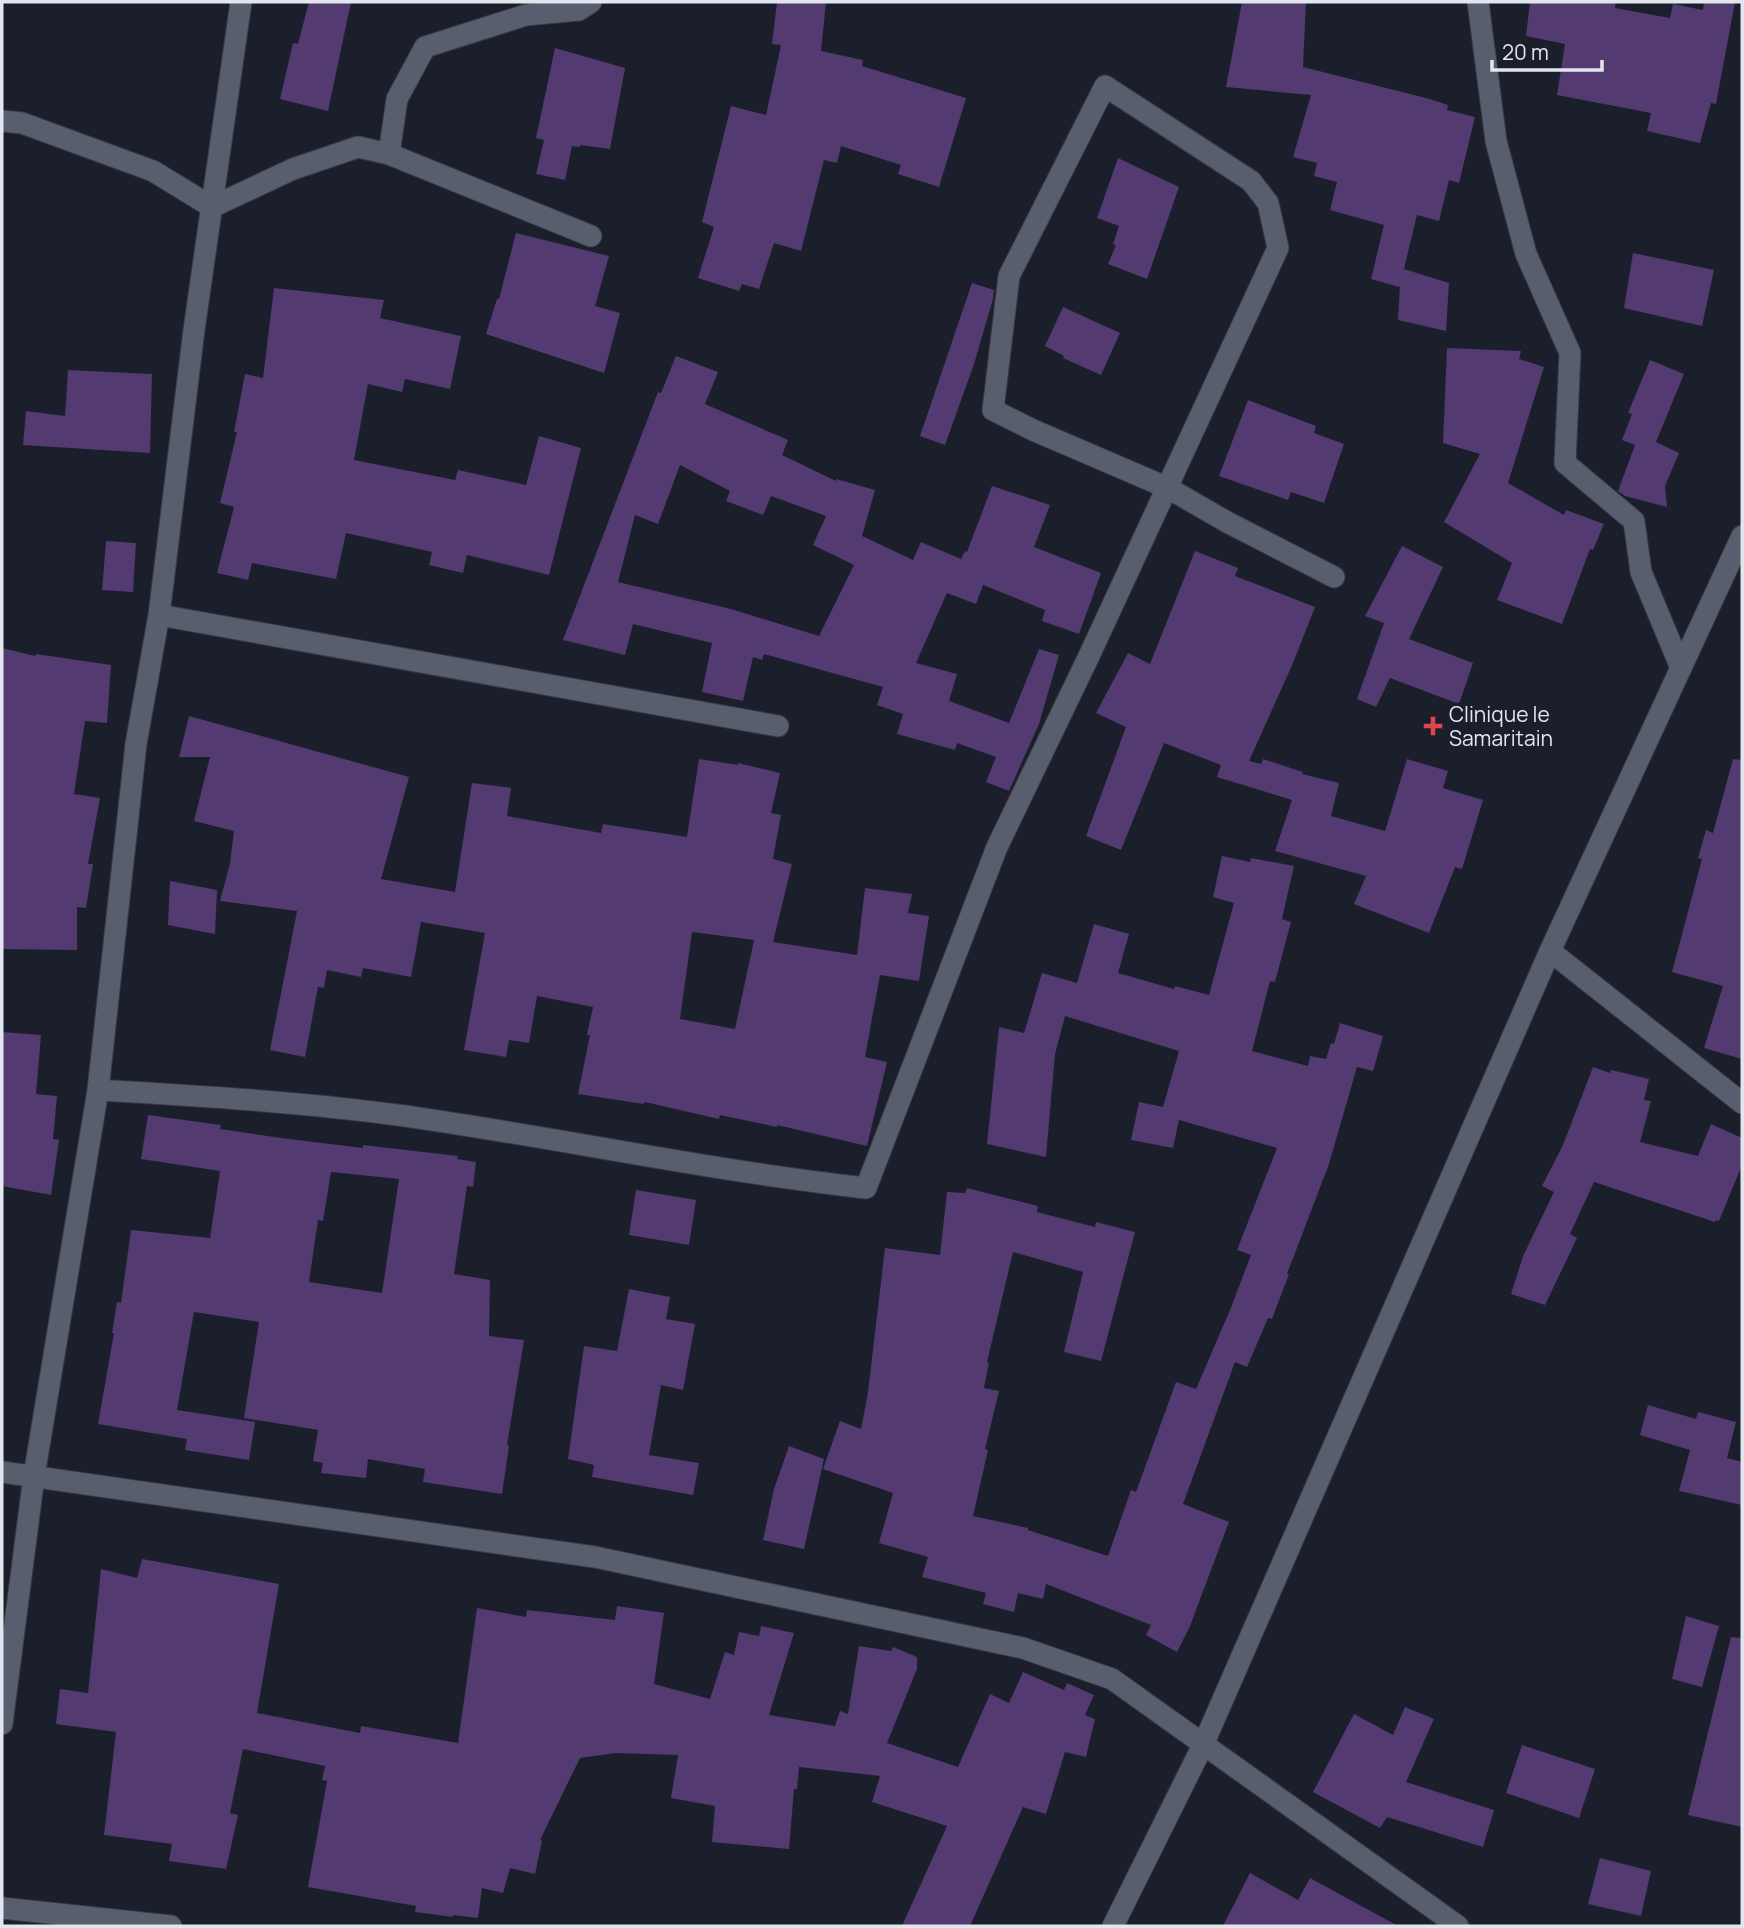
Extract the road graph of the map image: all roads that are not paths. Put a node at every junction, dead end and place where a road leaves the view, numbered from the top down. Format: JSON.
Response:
{"nodes":[{"id":1,"x":241,"y":2,"type":"edge"},
{"id":2,"x":591,"y":2,"type":"edge"},
{"id":3,"x":1478,"y":2,"type":"edge"},
{"id":4,"x":2,"y":121,"type":"edge"},
{"id":5,"x":389,"y":154,"type":"junction"},
{"id":6,"x":212,"y":207,"type":"junction"},
{"id":7,"x":591,"y":236,"type":"dead end"},
{"id":8,"x":1168,"y":488,"type":"junction"},
{"id":9,"x":1742,"y":536,"type":"edge"},
{"id":10,"x":1334,"y":578,"type":"dead end"},
{"id":11,"x":159,"y":615,"type":"junction"},
{"id":12,"x":1681,"y":668,"type":"junction"},
{"id":13,"x":778,"y":726,"type":"dead end"},
{"id":14,"x":1550,"y":951,"type":"junction"},
{"id":15,"x":98,"y":1090,"type":"junction"},
{"id":16,"x":1742,"y":1103,"type":"edge"},
{"id":17,"x":2,"y":1472,"type":"edge"},
{"id":18,"x":34,"y":1476,"type":"junction"},
{"id":19,"x":2,"y":1724,"type":"edge"},
{"id":20,"x":1203,"y":1745,"type":"junction"},
{"id":21,"x":2,"y":1908,"type":"edge"},
{"id":22,"x":171,"y":1926,"type":"edge"},
{"id":23,"x":1113,"y":1926,"type":"edge"},
{"id":24,"x":1458,"y":1926,"type":"edge"}],
"edges":[{"from":1,"to":6,"type":"street"},
{"from":2,"to":5,"type":"street"},
{"from":3,"to":12,"type":"street"},
{"from":4,"to":6,"type":"street"},
{"from":5,"to":6,"type":"street"},
{"from":5,"to":7,"type":"street"},
{"from":6,"to":11,"type":"street"},
{"from":8,"to":8,"type":"street"},
{"from":8,"to":10,"type":"street"},
{"from":8,"to":15,"type":"street"},
{"from":9,"to":12,"type":"street"},
{"from":11,"to":13,"type":"street"},
{"from":11,"to":15,"type":"street"},
{"from":12,"to":14,"type":"street"},
{"from":14,"to":16,"type":"street"},
{"from":14,"to":20,"type":"street"},
{"from":15,"to":18,"type":"street"},
{"from":17,"to":18,"type":"street"},
{"from":18,"to":19,"type":"street"},
{"from":18,"to":20,"type":"street"},
{"from":20,"to":23,"type":"street"},
{"from":20,"to":24,"type":"street"},
{"from":21,"to":22,"type":"street"}]}
